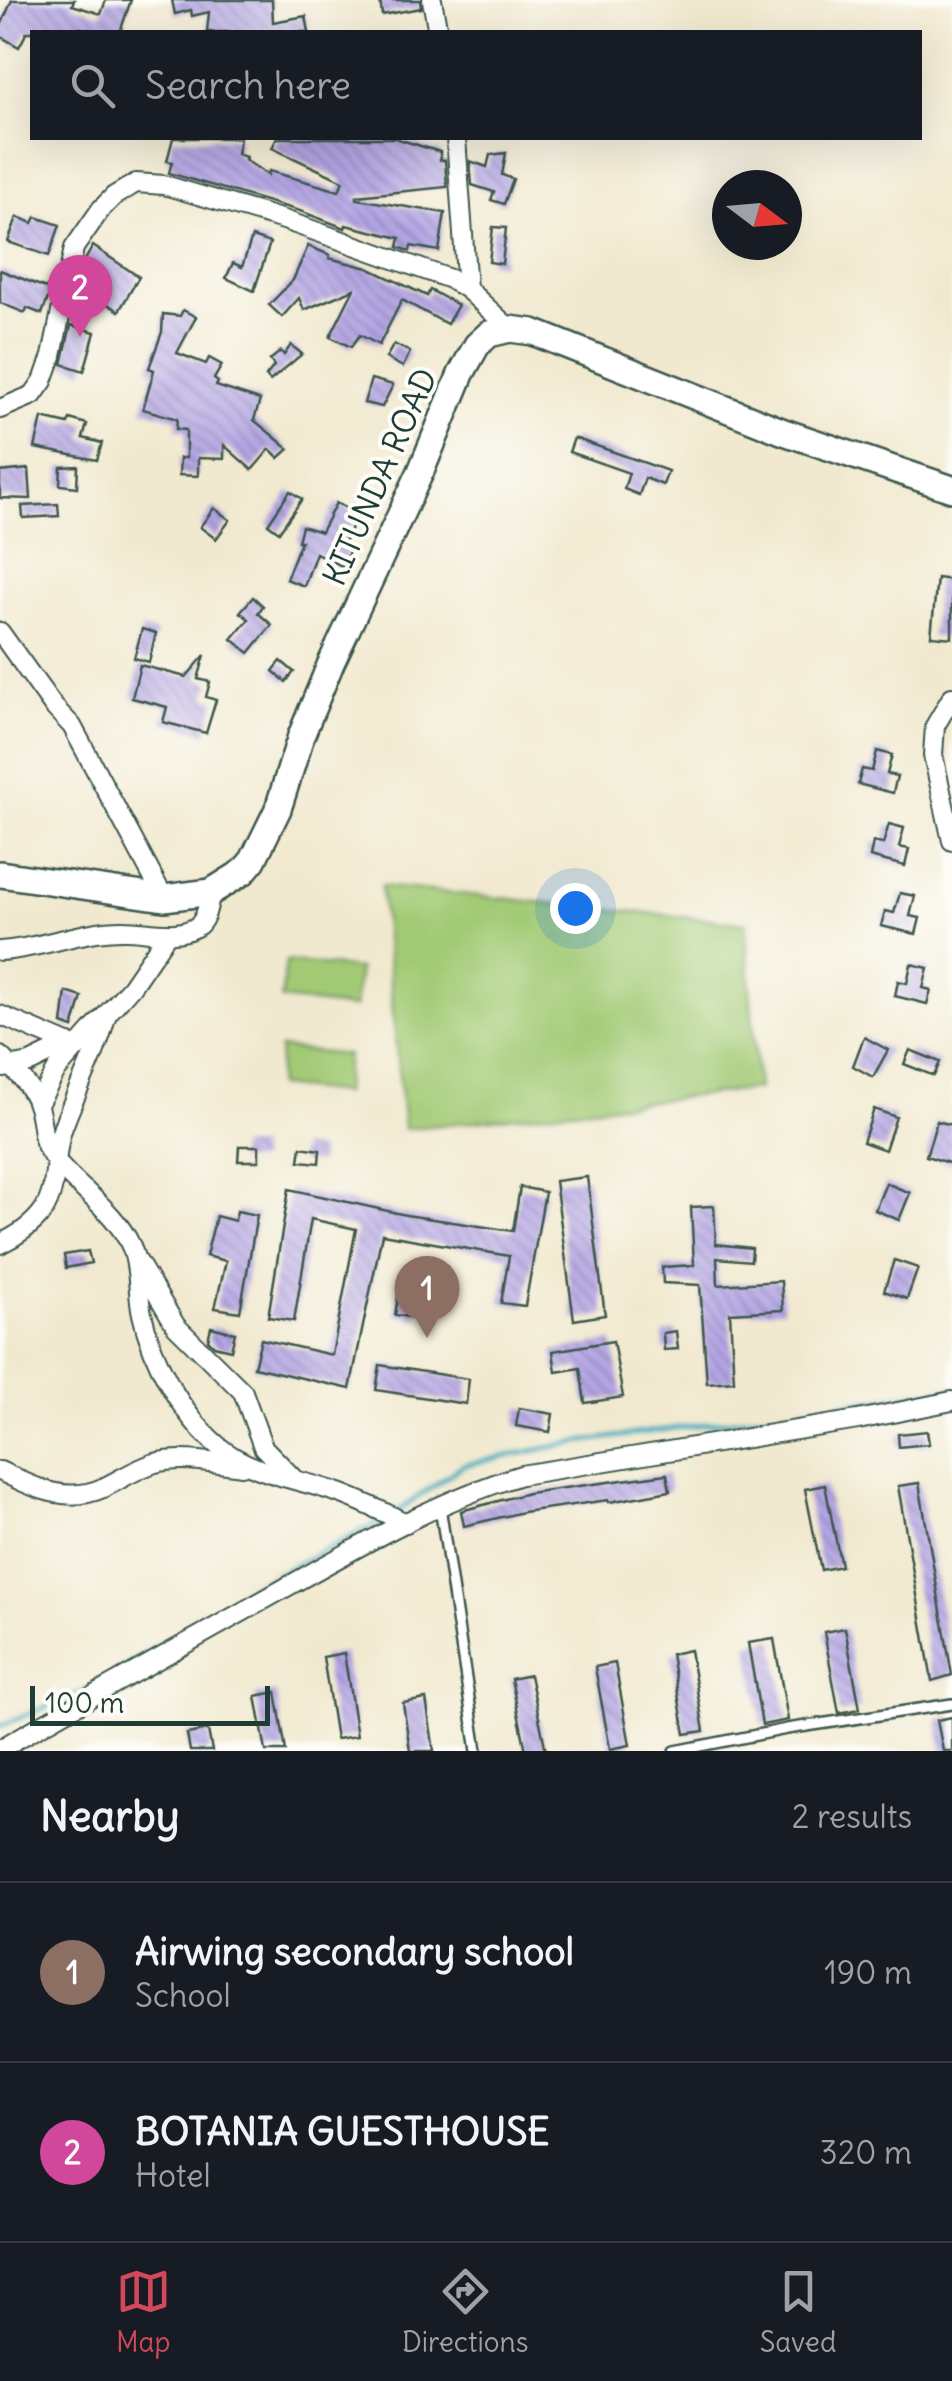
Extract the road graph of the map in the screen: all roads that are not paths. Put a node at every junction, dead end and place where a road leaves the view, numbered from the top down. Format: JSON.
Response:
{"nodes":[{"id":1,"x":432,"y":0,"type":"edge"},
{"id":2,"x":438,"y":30,"type":"edge"},
{"id":3,"x":456,"y":140,"type":"edge"},
{"id":4,"x":468,"y":288,"type":"junction"},
{"id":5,"x":510,"y":329,"type":"junction"},
{"id":6,"x":1,"y":408,"type":"edge"},
{"id":7,"x":952,"y":489,"type":"edge"},
{"id":8,"x":0,"y":632,"type":"edge"},
{"id":9,"x":952,"y":697,"type":"edge"},
{"id":10,"x":952,"y":841,"type":"edge"},
{"id":11,"x":0,"y":874,"type":"edge"},
{"id":12,"x":212,"y":892,"type":"junction"},
{"id":13,"x":164,"y":898,"type":"junction"},
{"id":14,"x":168,"y":933,"type":"junction"},
{"id":15,"x":0,"y":951,"type":"edge"},
{"id":16,"x":0,"y":1015,"type":"edge"},
{"id":17,"x":106,"y":1017,"type":"junction"},
{"id":18,"x":72,"y":1046,"type":"junction"},
{"id":19,"x":4,"y":1063,"type":"edge"},
{"id":20,"x":38,"y":1104,"type":"junction"},
{"id":21,"x":55,"y":1160,"type":"junction"},
{"id":22,"x":0,"y":1244,"type":"edge"},
{"id":23,"x":136,"y":1258,"type":"junction"},
{"id":24,"x":952,"y":1401,"type":"edge"},
{"id":25,"x":248,"y":1466,"type":"junction"},
{"id":26,"x":0,"y":1471,"type":"edge"},
{"id":27,"x":294,"y":1480,"type":"junction"},
{"id":28,"x":440,"y":1504,"type":"junction"},
{"id":29,"x":406,"y":1523,"type":"junction"},
{"id":30,"x":952,"y":1704,"type":"edge"},
{"id":31,"x":5,"y":1748,"type":"edge"},
{"id":32,"x":477,"y":1751,"type":"edge"},
{"id":33,"x":675,"y":1751,"type":"edge"}],
"edges":[{"from":1,"to":2,"type":"street"},
{"from":3,"to":4,"type":"street"},
{"from":4,"to":5,"type":"street"},
{"from":4,"to":6,"type":"street"},
{"from":5,"to":7,"type":"street"},
{"from":5,"to":12,"type":"street","name":"KITUNDA ROAD"},
{"from":8,"to":13,"type":"street"},
{"from":9,"to":10,"type":"street"},
{"from":11,"to":13,"type":"street"},
{"from":12,"to":13,"type":"street"},
{"from":12,"to":14,"type":"street"},
{"from":14,"to":15,"type":"street"},
{"from":14,"to":17,"type":"street"},
{"from":16,"to":18,"type":"street"},
{"from":17,"to":18,"type":"street"},
{"from":17,"to":21,"type":"street"},
{"from":18,"to":19,"type":"street"},
{"from":18,"to":20,"type":"street"},
{"from":19,"to":20,"type":"street"},
{"from":20,"to":21,"type":"street"},
{"from":21,"to":22,"type":"street"},
{"from":21,"to":23,"type":"street"},
{"from":23,"to":25,"type":"street"},
{"from":23,"to":27,"type":"street"},
{"from":24,"to":28,"type":"street"},
{"from":25,"to":26,"type":"street"},
{"from":25,"to":27,"type":"street"},
{"from":27,"to":29,"type":"street"},
{"from":28,"to":29,"type":"street"},
{"from":28,"to":32,"type":"lane"},
{"from":29,"to":31,"type":"street"},
{"from":30,"to":33,"type":"lane"}]}
